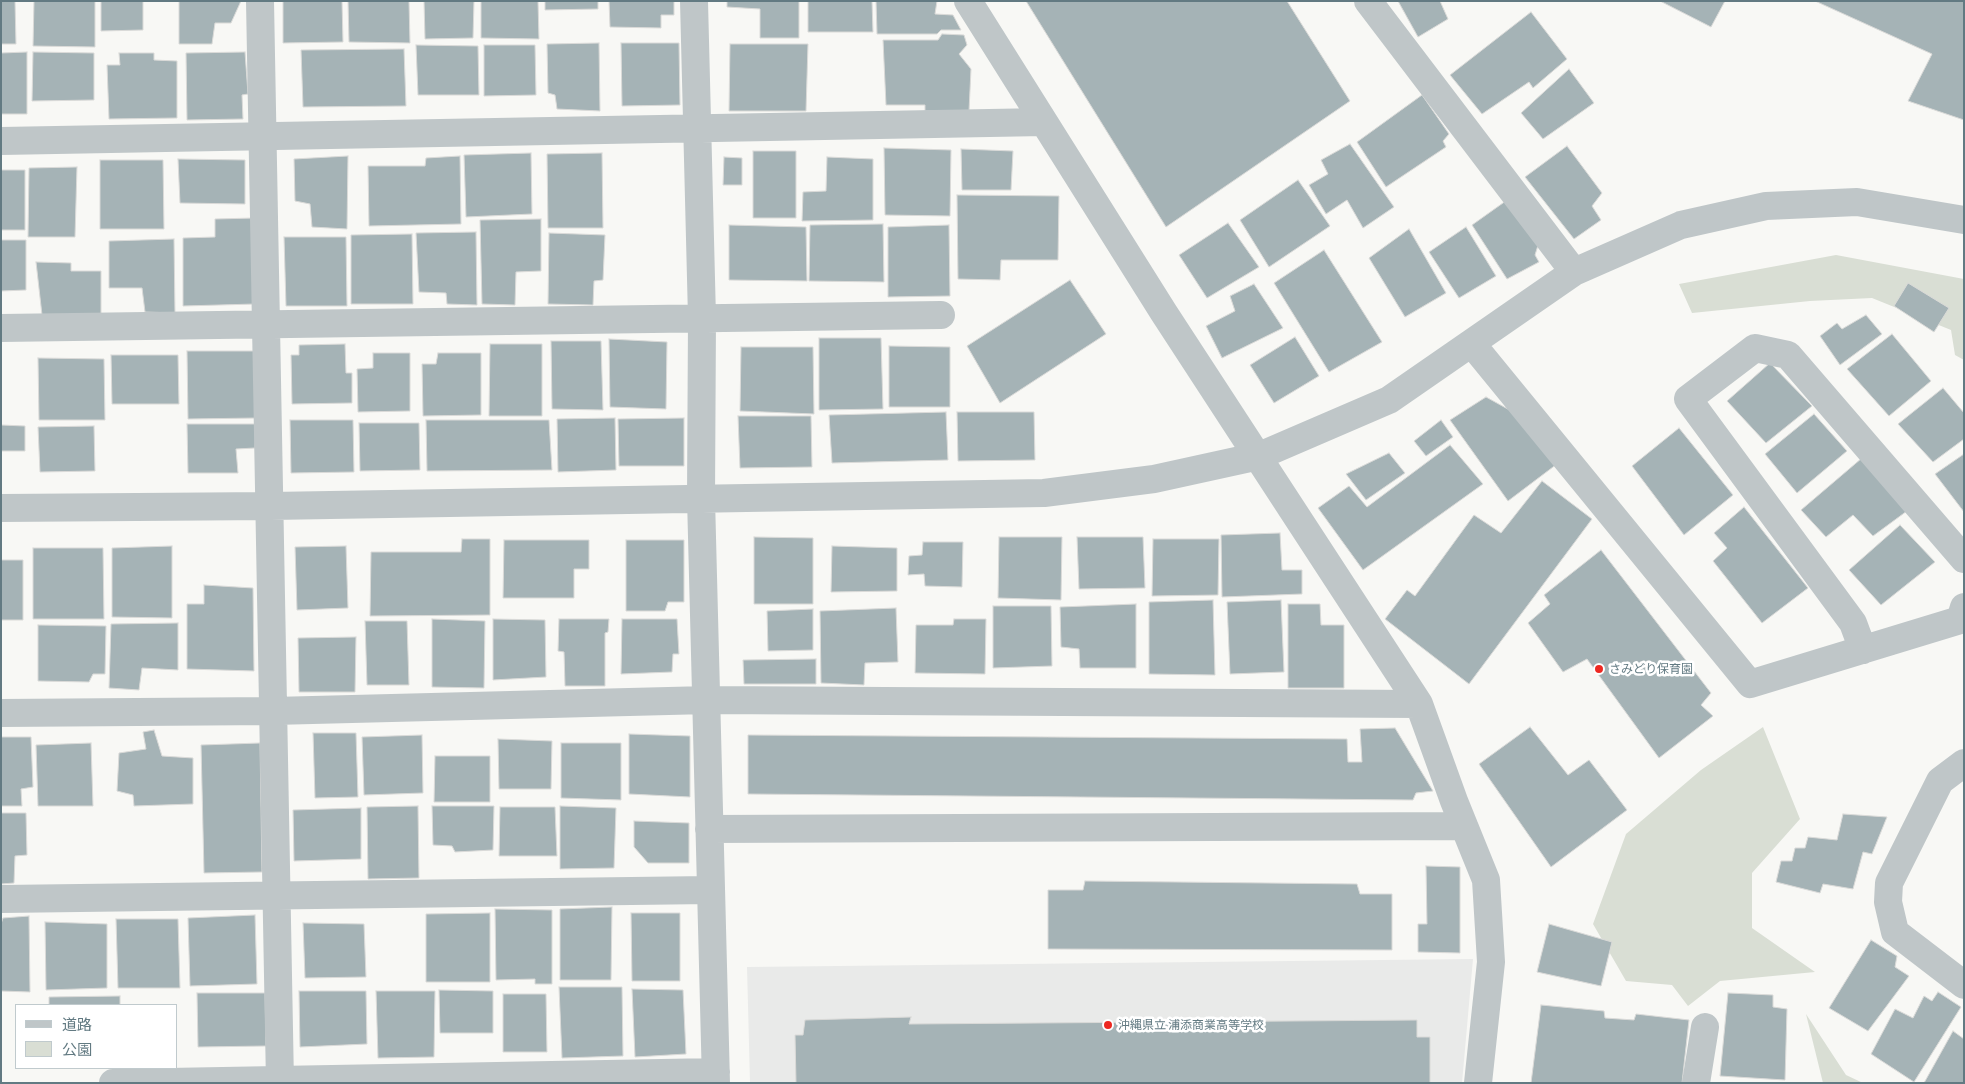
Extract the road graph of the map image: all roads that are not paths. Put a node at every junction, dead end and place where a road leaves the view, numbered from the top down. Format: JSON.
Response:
{"nodes":[{"id":1,"x":260,"y":1,"type":"edge"},
{"id":2,"x":694,"y":1,"type":"edge"},
{"id":3,"x":968,"y":1,"type":"edge"},
{"id":4,"x":1368,"y":1,"type":"edge"},
{"id":5,"x":1044,"y":122,"type":"junction"},
{"id":6,"x":698,"y":126,"type":"junction"},
{"id":7,"x":262,"y":137,"type":"junction"},
{"id":8,"x":1,"y":140,"type":"edge"},
{"id":9,"x":1964,"y":220,"type":"edge"},
{"id":10,"x":1574,"y":272,"type":"junction"},
{"id":11,"x":941,"y":315,"type":"dead end"},
{"id":12,"x":702,"y":318,"type":"junction"},
{"id":13,"x":267,"y":326,"type":"junction"},
{"id":14,"x":1,"y":328,"type":"edge"},
{"id":15,"x":1472,"y":344,"type":"junction"},
{"id":16,"x":1258,"y":456,"type":"junction"},
{"id":17,"x":701,"y":498,"type":"junction"},
{"id":18,"x":271,"y":506,"type":"junction"},
{"id":19,"x":1,"y":508,"type":"edge"},
{"id":20,"x":1964,"y":559,"type":"edge"},
{"id":21,"x":1964,"y":607,"type":"edge"},
{"id":22,"x":1863,"y":650,"type":"junction"},
{"id":23,"x":708,"y":700,"type":"junction"},
{"id":24,"x":1419,"y":704,"type":"junction"},
{"id":25,"x":273,"y":710,"type":"junction"},
{"id":26,"x":1,"y":713,"type":"edge"},
{"id":27,"x":1964,"y":763,"type":"edge"},
{"id":28,"x":1464,"y":826,"type":"junction"},
{"id":29,"x":709,"y":829,"type":"junction"},
{"id":30,"x":710,"y":890,"type":"junction"},
{"id":31,"x":278,"y":896,"type":"junction"},
{"id":32,"x":1,"y":899,"type":"edge"},
{"id":33,"x":1964,"y":985,"type":"edge"},
{"id":34,"x":1705,"y":1027,"type":"dead end"},
{"id":35,"x":716,"y":1077,"type":"edge"},
{"id":36,"x":280,"y":1081,"type":"edge"},
{"id":37,"x":112,"y":1083,"type":"edge"},
{"id":38,"x":1478,"y":1083,"type":"edge"},
{"id":39,"x":1696,"y":1083,"type":"edge"}],
"edges":[{"from":1,"to":7,"type":"street"},
{"from":2,"to":6,"type":"street"},
{"from":3,"to":5,"type":"street"},
{"from":4,"to":10,"type":"street"},
{"from":5,"to":6,"type":"street"},
{"from":5,"to":16,"type":"street"},
{"from":6,"to":7,"type":"street"},
{"from":6,"to":12,"type":"street"},
{"from":7,"to":8,"type":"street"},
{"from":7,"to":13,"type":"street"},
{"from":9,"to":10,"type":"street"},
{"from":10,"to":15,"type":"street"},
{"from":11,"to":12,"type":"street"},
{"from":12,"to":13,"type":"street"},
{"from":12,"to":17,"type":"street"},
{"from":13,"to":14,"type":"street"},
{"from":13,"to":18,"type":"street"},
{"from":15,"to":16,"type":"street"},
{"from":15,"to":22,"type":"street"},
{"from":16,"to":17,"type":"street"},
{"from":16,"to":24,"type":"street"},
{"from":17,"to":18,"type":"street"},
{"from":17,"to":23,"type":"street"},
{"from":18,"to":19,"type":"street"},
{"from":18,"to":25,"type":"street"},
{"from":20,"to":22,"type":"street"},
{"from":21,"to":22,"type":"street"},
{"from":23,"to":24,"type":"street"},
{"from":23,"to":25,"type":"street"},
{"from":23,"to":29,"type":"street"},
{"from":24,"to":28,"type":"street"},
{"from":25,"to":26,"type":"street"},
{"from":25,"to":31,"type":"street"},
{"from":27,"to":33,"type":"street"},
{"from":28,"to":29,"type":"street"},
{"from":28,"to":38,"type":"street"},
{"from":29,"to":30,"type":"street"},
{"from":30,"to":31,"type":"street"},
{"from":30,"to":35,"type":"street"},
{"from":31,"to":32,"type":"street"},
{"from":31,"to":36,"type":"street"},
{"from":34,"to":39,"type":"street"},
{"from":35,"to":36,"type":"street"},
{"from":36,"to":37,"type":"street"}]}
